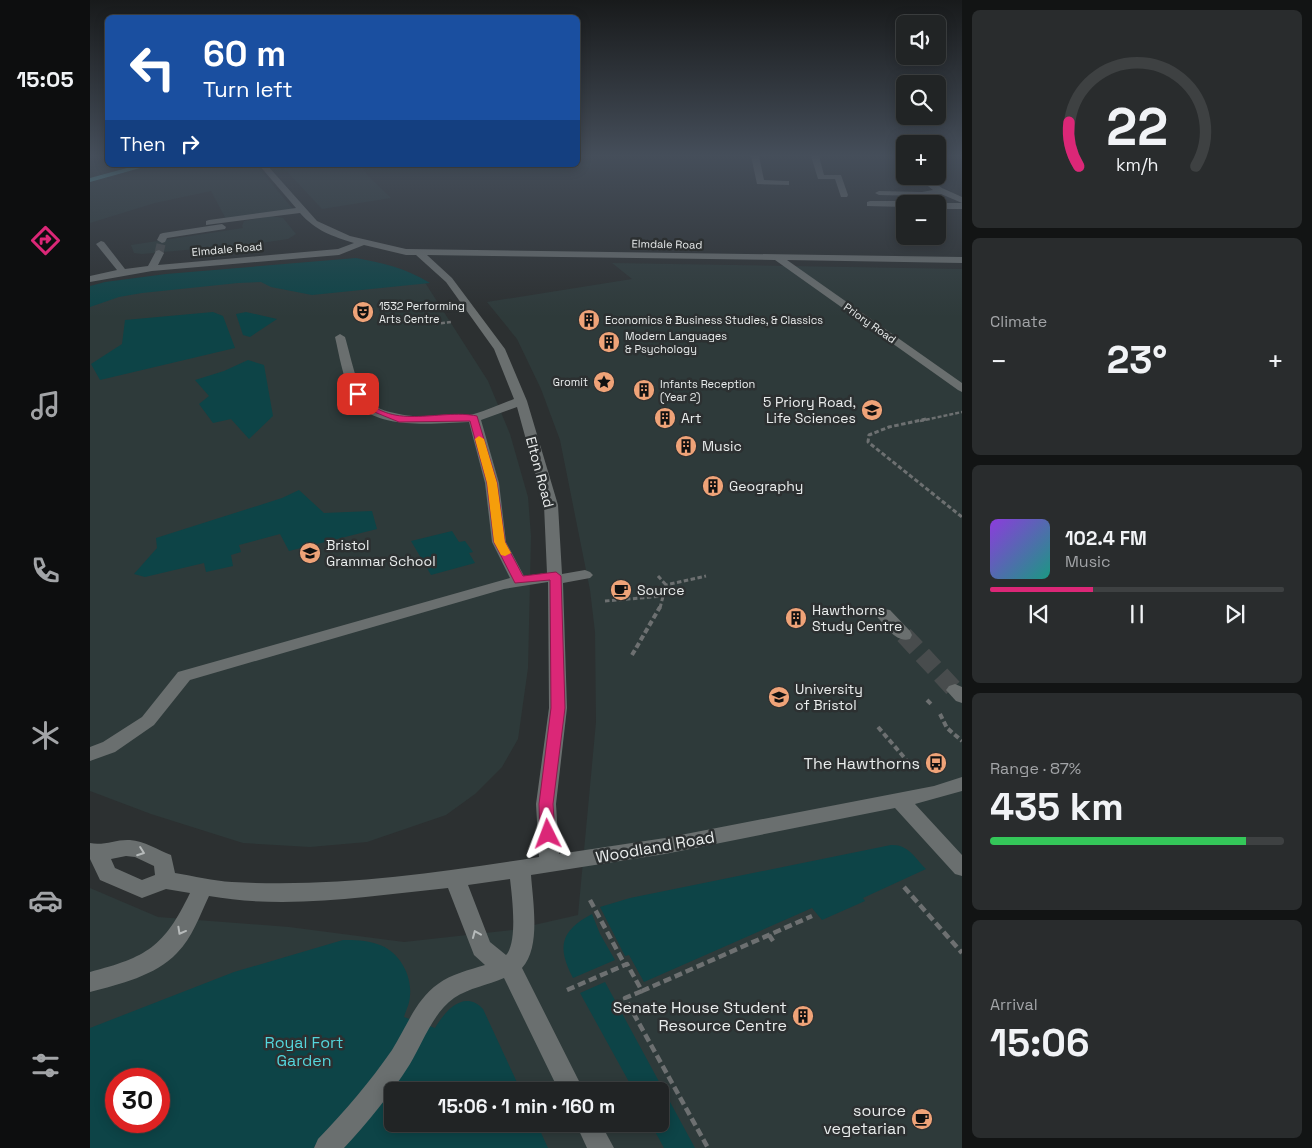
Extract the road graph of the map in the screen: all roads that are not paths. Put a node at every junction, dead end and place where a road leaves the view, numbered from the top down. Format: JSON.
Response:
{"nodes":[{"id":1,"x":302,"y":210,"type":"joint"},
{"id":2,"x":209,"y":223,"type":"dead end"},
{"id":3,"x":231,"y":226,"type":"dead end"},
{"id":4,"x":162,"y":240,"type":"dead end"},
{"id":5,"x":368,"y":243,"type":"junction"},
{"id":6,"x":101,"y":244,"type":"dead end"},
{"id":7,"x":406,"y":252,"type":"junction"},
{"id":8,"x":418,"y":252,"type":"junction"},
{"id":9,"x":159,"y":253,"type":"tunnel mouth"},
{"id":10,"x":778,"y":258,"type":"junction"},
{"id":11,"x":962,"y":260,"type":"edge"},
{"id":12,"x":152,"y":268,"type":"junction"},
{"id":13,"x":124,"y":272,"type":"junction"},
{"id":14,"x":90,"y":279,"type":"edge"},
{"id":15,"x":449,"y":280,"type":"junction"},
{"id":16,"x":340,"y":337,"type":"dead end"},
{"id":17,"x":962,"y":388,"type":"edge"},
{"id":18,"x":521,"y":402,"type":"junction"},
{"id":19,"x":474,"y":418,"type":"junction"},
{"id":20,"x":585,"y":576,"type":"dead end"},
{"id":21,"x":555,"y":578,"type":"junction"},
{"id":22,"x":519,"y":580,"type":"junction"},
{"id":23,"x":884,"y":614,"type":"dead end"},
{"id":24,"x":904,"y":635,"type":"tunnel mouth"},
{"id":25,"x":90,"y":754,"type":"edge"},
{"id":26,"x":962,"y":784,"type":"edge"},
{"id":27,"x":899,"y":800,"type":"junction"},
{"id":28,"x":95,"y":852,"type":"edge"},
{"id":29,"x":550,"y":865,"type":"junction"},
{"id":30,"x":962,"y":868,"type":"edge"},
{"id":31,"x":520,"y":870,"type":"junction"},
{"id":32,"x":455,"y":879,"type":"junction"},
{"id":33,"x":166,"y":880,"type":"junction"},
{"id":34,"x":203,"y":888,"type":"junction"},
{"id":35,"x":509,"y":966,"type":"junction"},
{"id":36,"x":90,"y":982,"type":"edge"},
{"id":37,"x":567,"y":1082,"type":"edge"},
{"id":38,"x":592,"y":1132,"type":"edge"},
{"id":39,"x":327,"y":1148,"type":"edge"},
{"id":40,"x":601,"y":1148,"type":"edge"}],
"edges":[{"from":1,"to":2,"type":"street"},
{"from":1,"to":5,"type":"street"},
{"from":3,"to":4,"type":"street"},
{"from":5,"to":7,"type":"street","name":"Elmdale Road"},
{"from":5,"to":12,"type":"street","name":"Elmdale Road"},
{"from":6,"to":13,"type":"street"},
{"from":7,"to":8,"type":"street","name":"Elmdale Road"},
{"from":7,"to":15,"type":"street","name":"Elton Road"},
{"from":8,"to":10,"type":"street","name":"Elmdale Road"},
{"from":8,"to":15,"type":"street","name":"Elton Road"},
{"from":9,"to":12,"type":"street"},
{"from":10,"to":11,"type":"street","name":"Elmdale Road"},
{"from":10,"to":17,"type":"street","name":"Priory Road"},
{"from":12,"to":13,"type":"street","name":"Elmdale Road"},
{"from":13,"to":14,"type":"street","name":"Elmdale Road"},
{"from":15,"to":18,"type":"street","name":"Elton Road"},
{"from":16,"to":19,"type":"street"},
{"from":18,"to":19,"type":"street"},
{"from":18,"to":21,"type":"street","name":"Elton Road"},
{"from":19,"to":22,"type":"street"},
{"from":20,"to":21,"type":"street"},
{"from":21,"to":22,"type":"street"},
{"from":21,"to":29,"type":"street","name":"Elton Road"},
{"from":22,"to":25,"type":"street"},
{"from":23,"to":24,"type":"street"},
{"from":26,"to":27,"type":"street","name":"Woodland Road"},
{"from":27,"to":29,"type":"street","name":"Woodland Road"},
{"from":27,"to":30,"type":"street"},
{"from":28,"to":33,"type":"street"},
{"from":28,"to":33,"type":"street","one_way":true},
{"from":29,"to":31,"type":"street","name":"Woodland Road"},
{"from":31,"to":32,"type":"street","name":"Woodland Road"},
{"from":31,"to":35,"type":"street"},
{"from":32,"to":34,"type":"street","name":"Woodland Road"},
{"from":35,"to":32,"type":"street","one_way":true},
{"from":33,"to":34,"type":"street","name":"Woodland Road"},
{"from":34,"to":36,"type":"street","one_way":true},
{"from":35,"to":37,"type":"street"},
{"from":35,"to":39,"type":"street"},
{"from":38,"to":40,"type":"street"}]}
